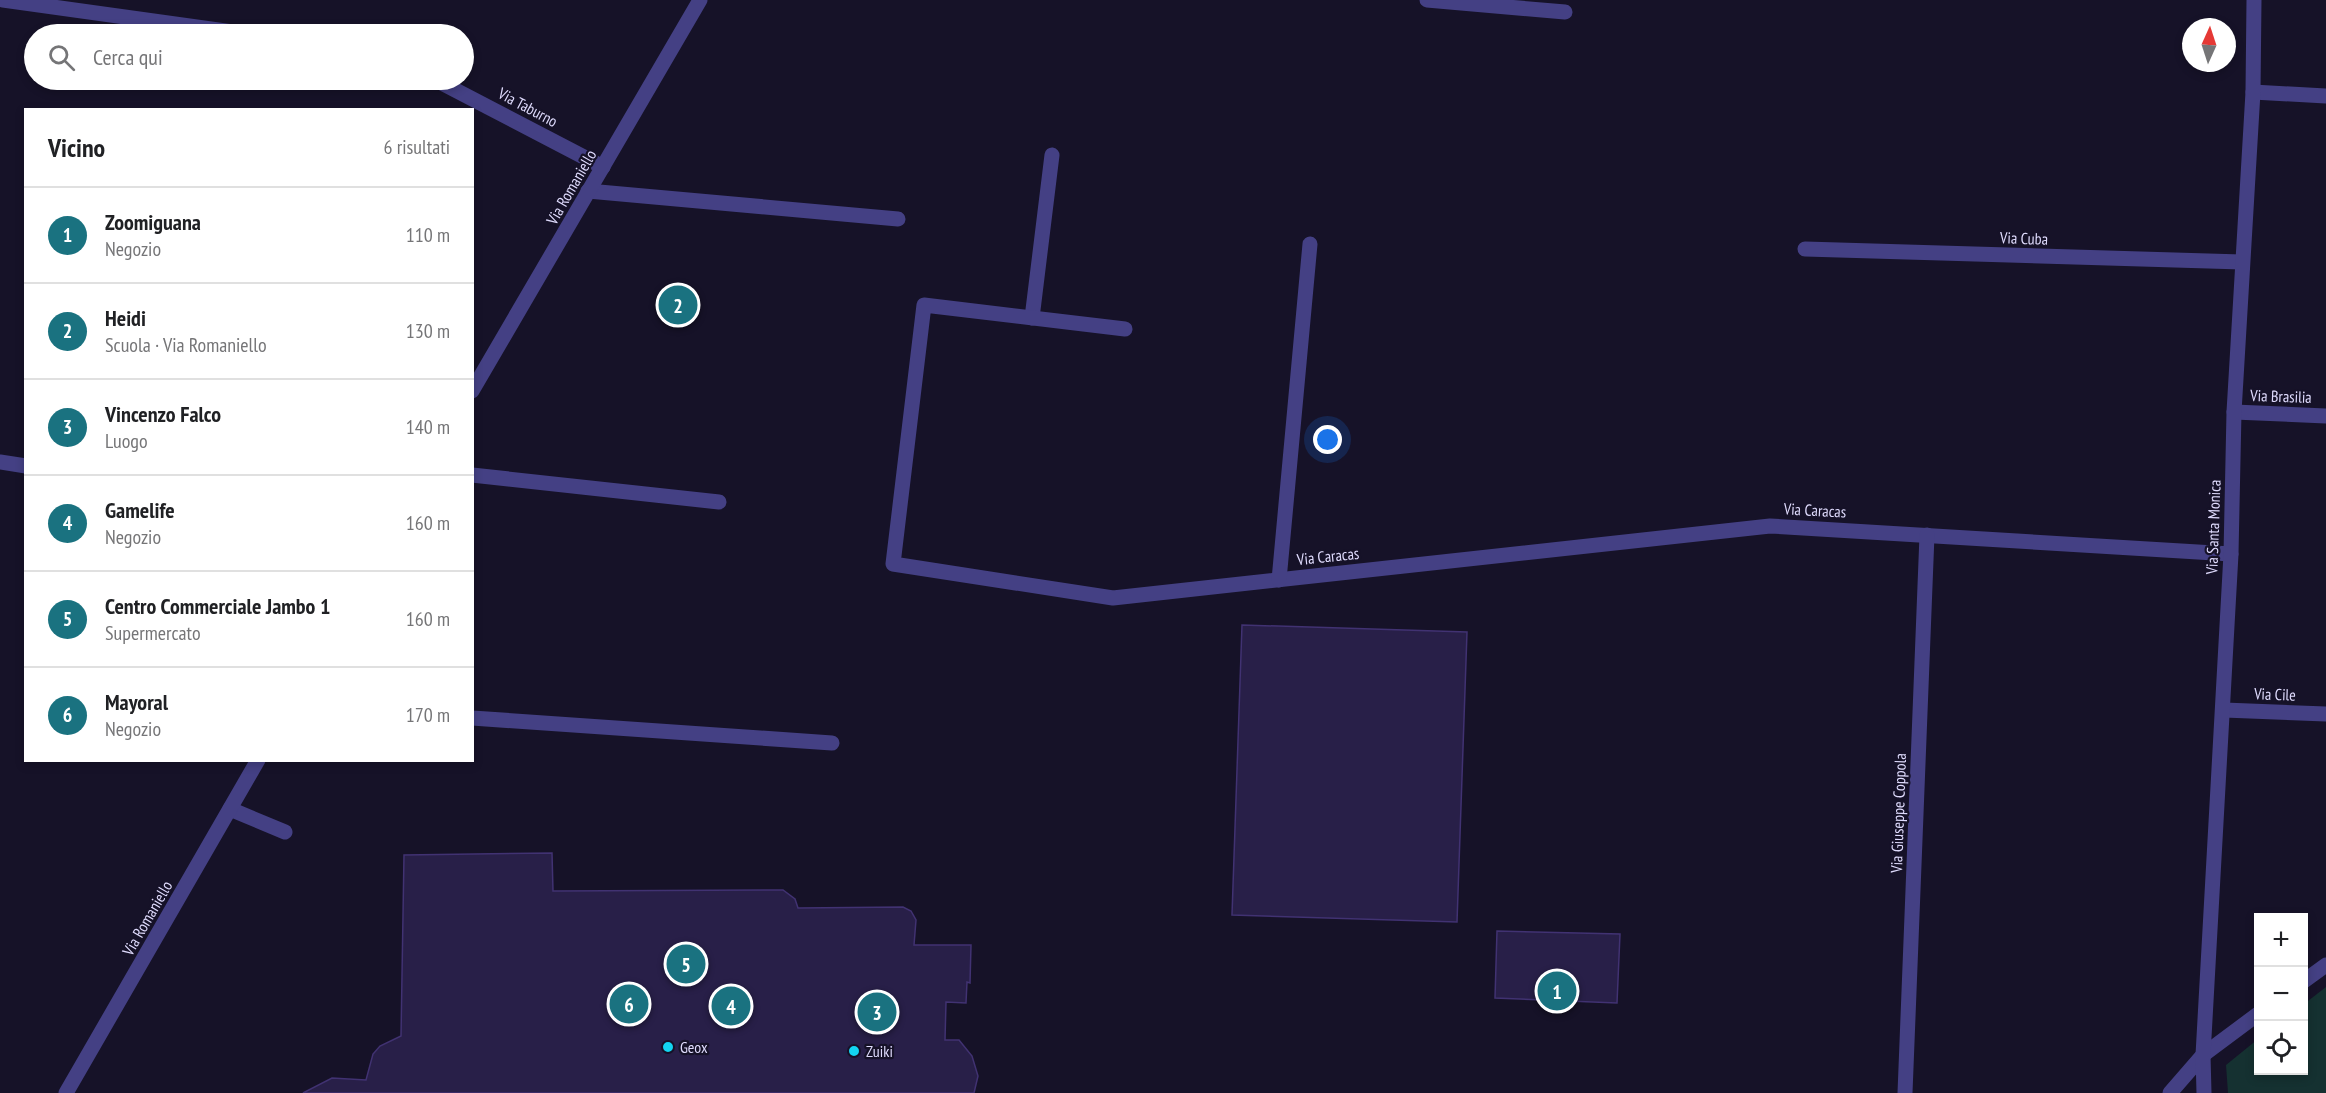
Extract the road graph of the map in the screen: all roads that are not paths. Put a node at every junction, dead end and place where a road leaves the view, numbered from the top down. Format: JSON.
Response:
{"nodes":[{"id":1,"x":3,"y":0,"type":"edge"},
{"id":2,"x":700,"y":0,"type":"edge"},
{"id":3,"x":1427,"y":0,"type":"edge"},
{"id":4,"x":2254,"y":0,"type":"edge"},
{"id":5,"x":1565,"y":12,"type":"dead end"},
{"id":6,"x":175,"y":24,"type":"edge"},
{"id":7,"x":455,"y":90,"type":"edge"},
{"id":8,"x":2253,"y":92,"type":"junction"},
{"id":9,"x":2326,"y":96,"type":"edge"},
{"id":10,"x":1052,"y":155,"type":"dead end"},
{"id":11,"x":603,"y":166,"type":"junction"},
{"id":12,"x":588,"y":191,"type":"junction"},
{"id":13,"x":898,"y":219,"type":"dead end"},
{"id":14,"x":1310,"y":244,"type":"dead end"},
{"id":15,"x":1805,"y":249,"type":"dead end"},
{"id":16,"x":2242,"y":262,"type":"junction"},
{"id":17,"x":1032,"y":318,"type":"junction"},
{"id":18,"x":1125,"y":329,"type":"dead end"},
{"id":19,"x":474,"y":389,"type":"edge"},
{"id":20,"x":2234,"y":412,"type":"junction"},
{"id":21,"x":2326,"y":416,"type":"edge"},
{"id":22,"x":0,"y":462,"type":"edge"},
{"id":23,"x":24,"y":466,"type":"edge"},
{"id":24,"x":474,"y":475,"type":"edge"},
{"id":25,"x":719,"y":502,"type":"dead end"},
{"id":26,"x":1927,"y":535,"type":"junction"},
{"id":27,"x":2231,"y":554,"type":"junction"},
{"id":28,"x":1280,"y":580,"type":"junction"},
{"id":29,"x":2224,"y":710,"type":"junction"},
{"id":30,"x":2326,"y":714,"type":"edge"},
{"id":31,"x":474,"y":718,"type":"edge"},
{"id":32,"x":832,"y":743,"type":"dead end"},
{"id":33,"x":257,"y":762,"type":"edge"},
{"id":34,"x":230,"y":809,"type":"junction"},
{"id":35,"x":285,"y":832,"type":"dead end"},
{"id":36,"x":2326,"y":965,"type":"edge"},
{"id":37,"x":2308,"y":978,"type":"edge"},
{"id":38,"x":2254,"y":1018,"type":"edge"},
{"id":39,"x":2203,"y":1055,"type":"junction"},
{"id":40,"x":66,"y":1093,"type":"edge"},
{"id":41,"x":1905,"y":1093,"type":"edge"},
{"id":42,"x":2170,"y":1093,"type":"edge"},
{"id":43,"x":2204,"y":1093,"type":"edge"}],
"edges":[{"from":1,"to":6,"type":"street"},
{"from":2,"to":11,"type":"street","name":"Via Romaniello"},
{"from":3,"to":5,"type":"street"},
{"from":4,"to":8,"type":"street","name":"Via Santa Monica"},
{"from":7,"to":11,"type":"street","name":"Via Taburno"},
{"from":8,"to":9,"type":"street"},
{"from":8,"to":16,"type":"street","name":"Via Santa Monica"},
{"from":10,"to":17,"type":"street"},
{"from":11,"to":12,"type":"street","name":"Via Romaniello"},
{"from":12,"to":13,"type":"street"},
{"from":12,"to":19,"type":"street","name":"Via Romaniello"},
{"from":14,"to":28,"type":"street"},
{"from":15,"to":16,"type":"street","name":"Via Cuba"},
{"from":16,"to":20,"type":"street","name":"Via Santa Monica"},
{"from":17,"to":18,"type":"street","name":"Via Caracas"},
{"from":17,"to":28,"type":"street","name":"Via Caracas"},
{"from":20,"to":21,"type":"street","name":"Via Brasilia"},
{"from":20,"to":27,"type":"street","name":"Via Santa Monica"},
{"from":22,"to":23,"type":"street"},
{"from":24,"to":25,"type":"street"},
{"from":26,"to":27,"type":"street","name":"Via Caracas"},
{"from":26,"to":28,"type":"street","name":"Via Caracas"},
{"from":26,"to":41,"type":"street","name":"Via Giuseppe Coppola"},
{"from":27,"to":29,"type":"street","name":"Via Santa Monica"},
{"from":29,"to":30,"type":"street","name":"Via Cile"},
{"from":29,"to":39,"type":"street","name":"Via Santa Monica"},
{"from":31,"to":32,"type":"street"},
{"from":33,"to":34,"type":"street","name":"Via Romaniello"},
{"from":34,"to":35,"type":"street"},
{"from":34,"to":40,"type":"street","name":"Via Romaniello"},
{"from":36,"to":37,"type":"street"},
{"from":38,"to":39,"type":"street"},
{"from":39,"to":42,"type":"street"},
{"from":39,"to":43,"type":"street","name":"Via Santa Monica"}]}
